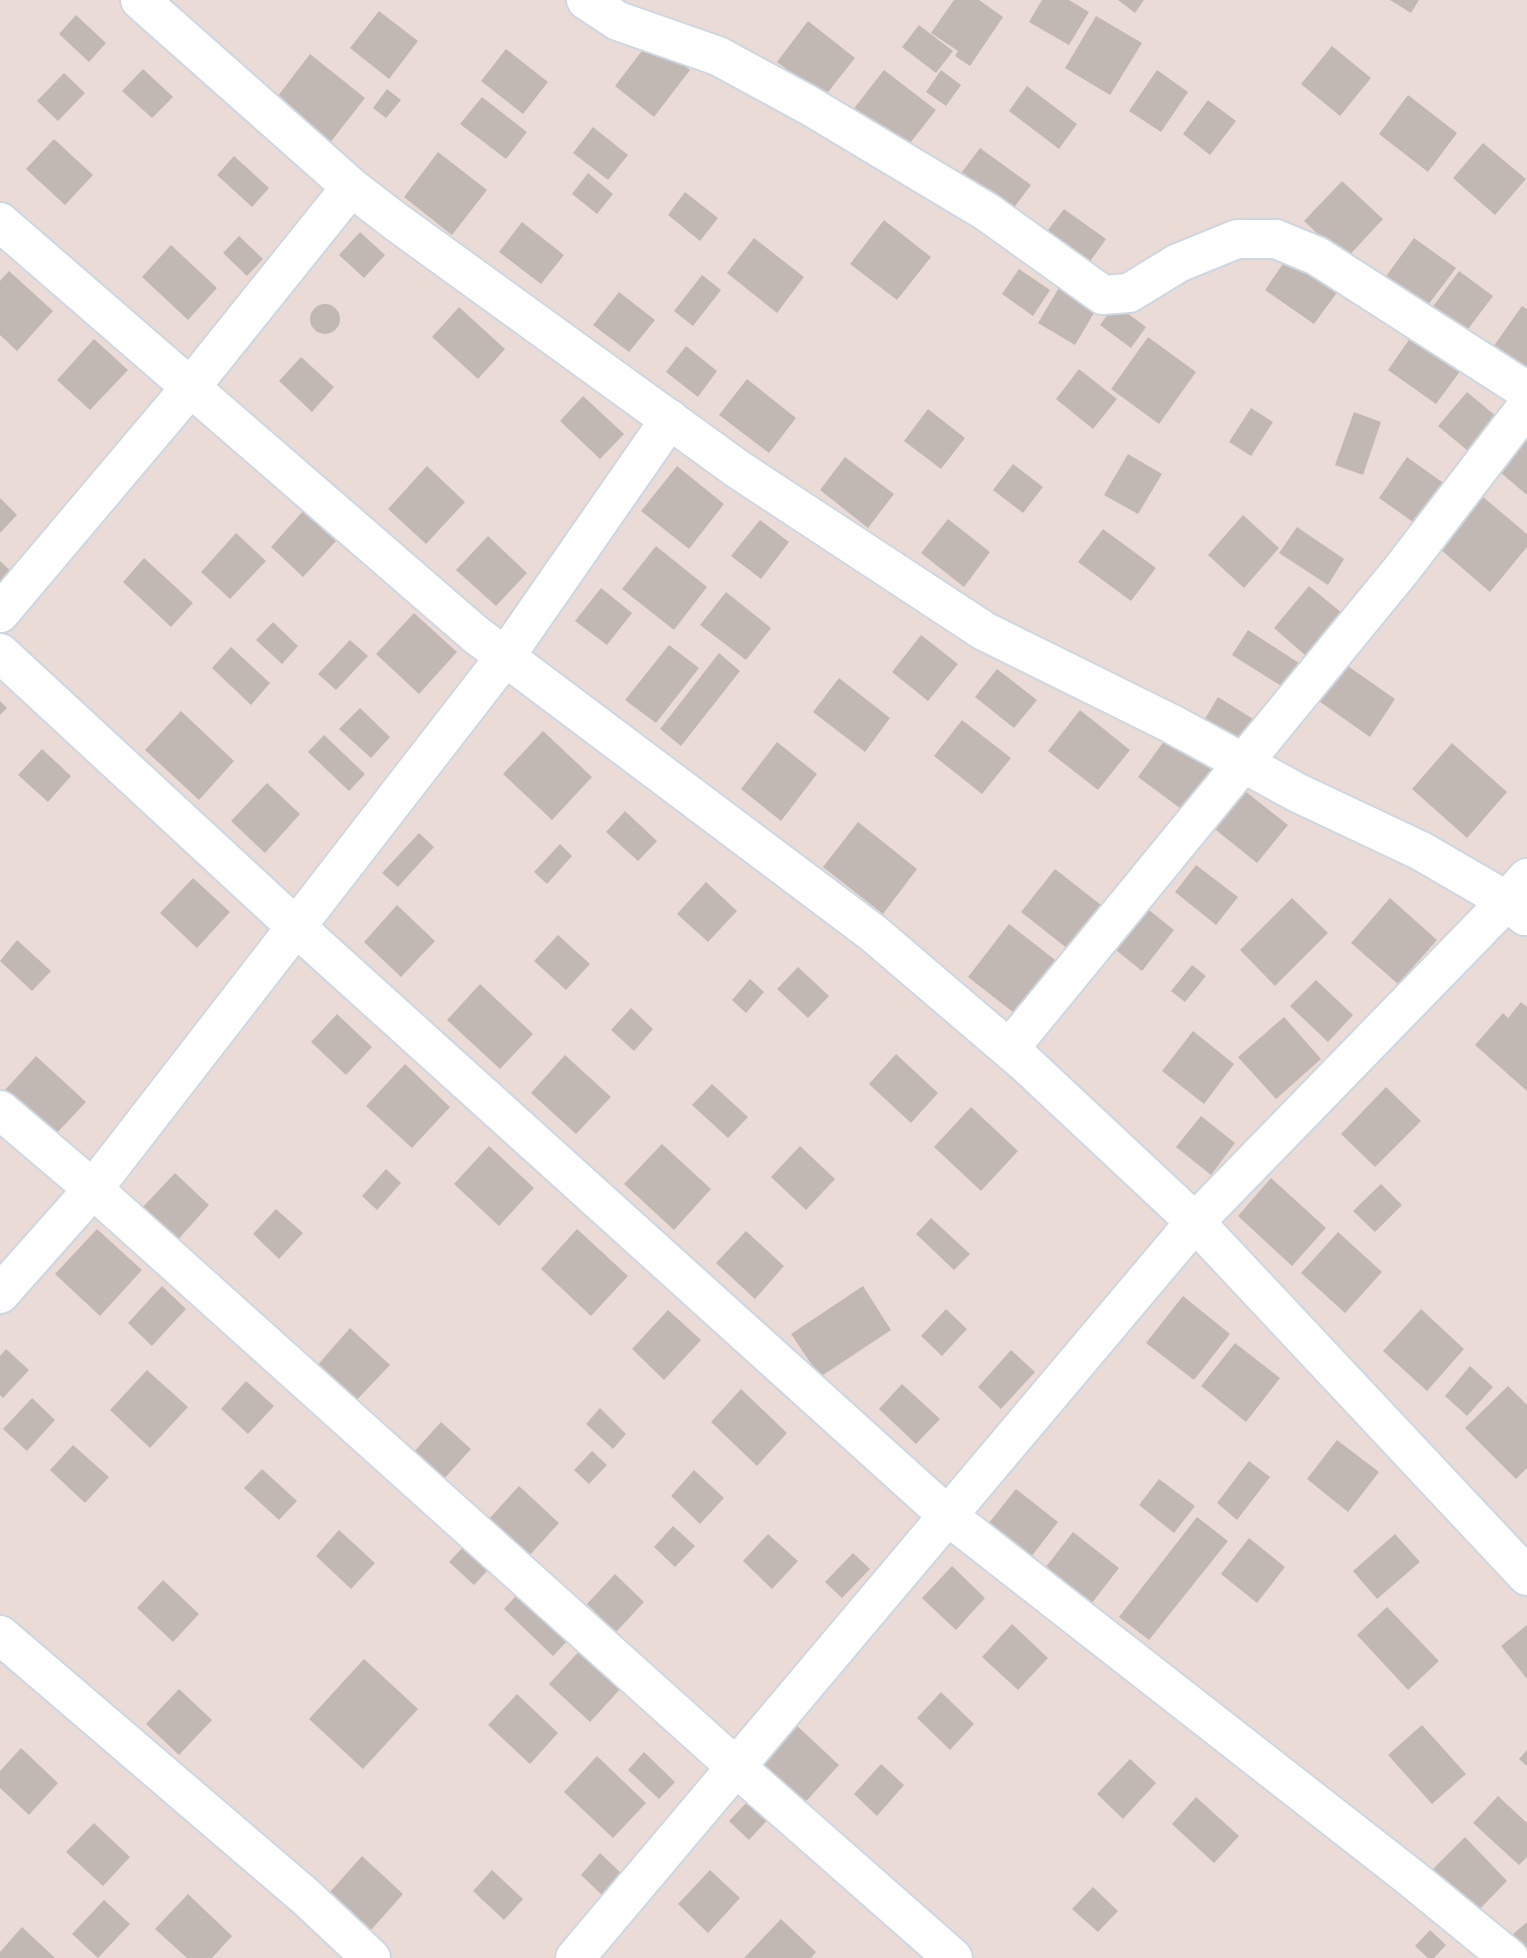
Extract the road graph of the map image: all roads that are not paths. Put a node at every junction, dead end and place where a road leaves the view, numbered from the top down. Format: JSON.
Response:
{"nodes":[{"id":1,"x":140,"y":0,"type":"edge"},
{"id":2,"x":586,"y":0,"type":"edge"},
{"id":3,"x":351,"y":187,"type":"junction"},
{"id":4,"x":0,"y":222,"type":"edge"},
{"id":5,"x":189,"y":389,"type":"junction"},
{"id":6,"x":1527,"y":391,"type":"edge"},
{"id":7,"x":1527,"y":407,"type":"edge"},
{"id":8,"x":670,"y":419,"type":"junction"},
{"id":9,"x":0,"y":613,"type":"edge"},
{"id":10,"x":0,"y":653,"type":"edge"},
{"id":11,"x":506,"y":657,"type":"junction"},
{"id":12,"x":1244,"y":764,"type":"junction"},
{"id":13,"x":1520,"y":899,"type":"edge"},
{"id":14,"x":295,"y":926,"type":"junction"},
{"id":15,"x":1009,"y":1049,"type":"junction"},
{"id":16,"x":0,"y":1110,"type":"edge"},
{"id":17,"x":93,"y":1189,"type":"junction"},
{"id":18,"x":1195,"y":1223,"type":"junction"},
{"id":19,"x":0,"y":1294,"type":"edge"},
{"id":20,"x":948,"y":1516,"type":"junction"},
{"id":21,"x":1527,"y":1576,"type":"edge"},
{"id":22,"x":0,"y":1635,"type":"edge"},
{"id":23,"x":736,"y":1768,"type":"junction"},
{"id":24,"x":372,"y":1958,"type":"edge"},
{"id":25,"x":575,"y":1958,"type":"edge"},
{"id":26,"x":953,"y":1958,"type":"edge"},
{"id":27,"x":1509,"y":1958,"type":"edge"}],
"edges":[{"from":1,"to":3,"type":"street"},
{"from":2,"to":6,"type":"street"},
{"from":3,"to":5,"type":"street"},
{"from":3,"to":8,"type":"street"},
{"from":4,"to":5,"type":"street"},
{"from":5,"to":9,"type":"street"},
{"from":5,"to":11,"type":"street"},
{"from":7,"to":12,"type":"street"},
{"from":8,"to":11,"type":"street"},
{"from":8,"to":12,"type":"street"},
{"from":10,"to":14,"type":"street"},
{"from":11,"to":14,"type":"street"},
{"from":11,"to":15,"type":"street"},
{"from":12,"to":13,"type":"street"},
{"from":12,"to":15,"type":"street"},
{"from":13,"to":18,"type":"street"},
{"from":14,"to":17,"type":"street"},
{"from":14,"to":20,"type":"street"},
{"from":15,"to":18,"type":"street"},
{"from":16,"to":17,"type":"street"},
{"from":17,"to":19,"type":"street"},
{"from":17,"to":23,"type":"street"},
{"from":18,"to":20,"type":"street"},
{"from":18,"to":21,"type":"street"},
{"from":20,"to":23,"type":"street"},
{"from":20,"to":27,"type":"street"},
{"from":22,"to":24,"type":"street"},
{"from":23,"to":25,"type":"street"},
{"from":23,"to":26,"type":"street"}]}
